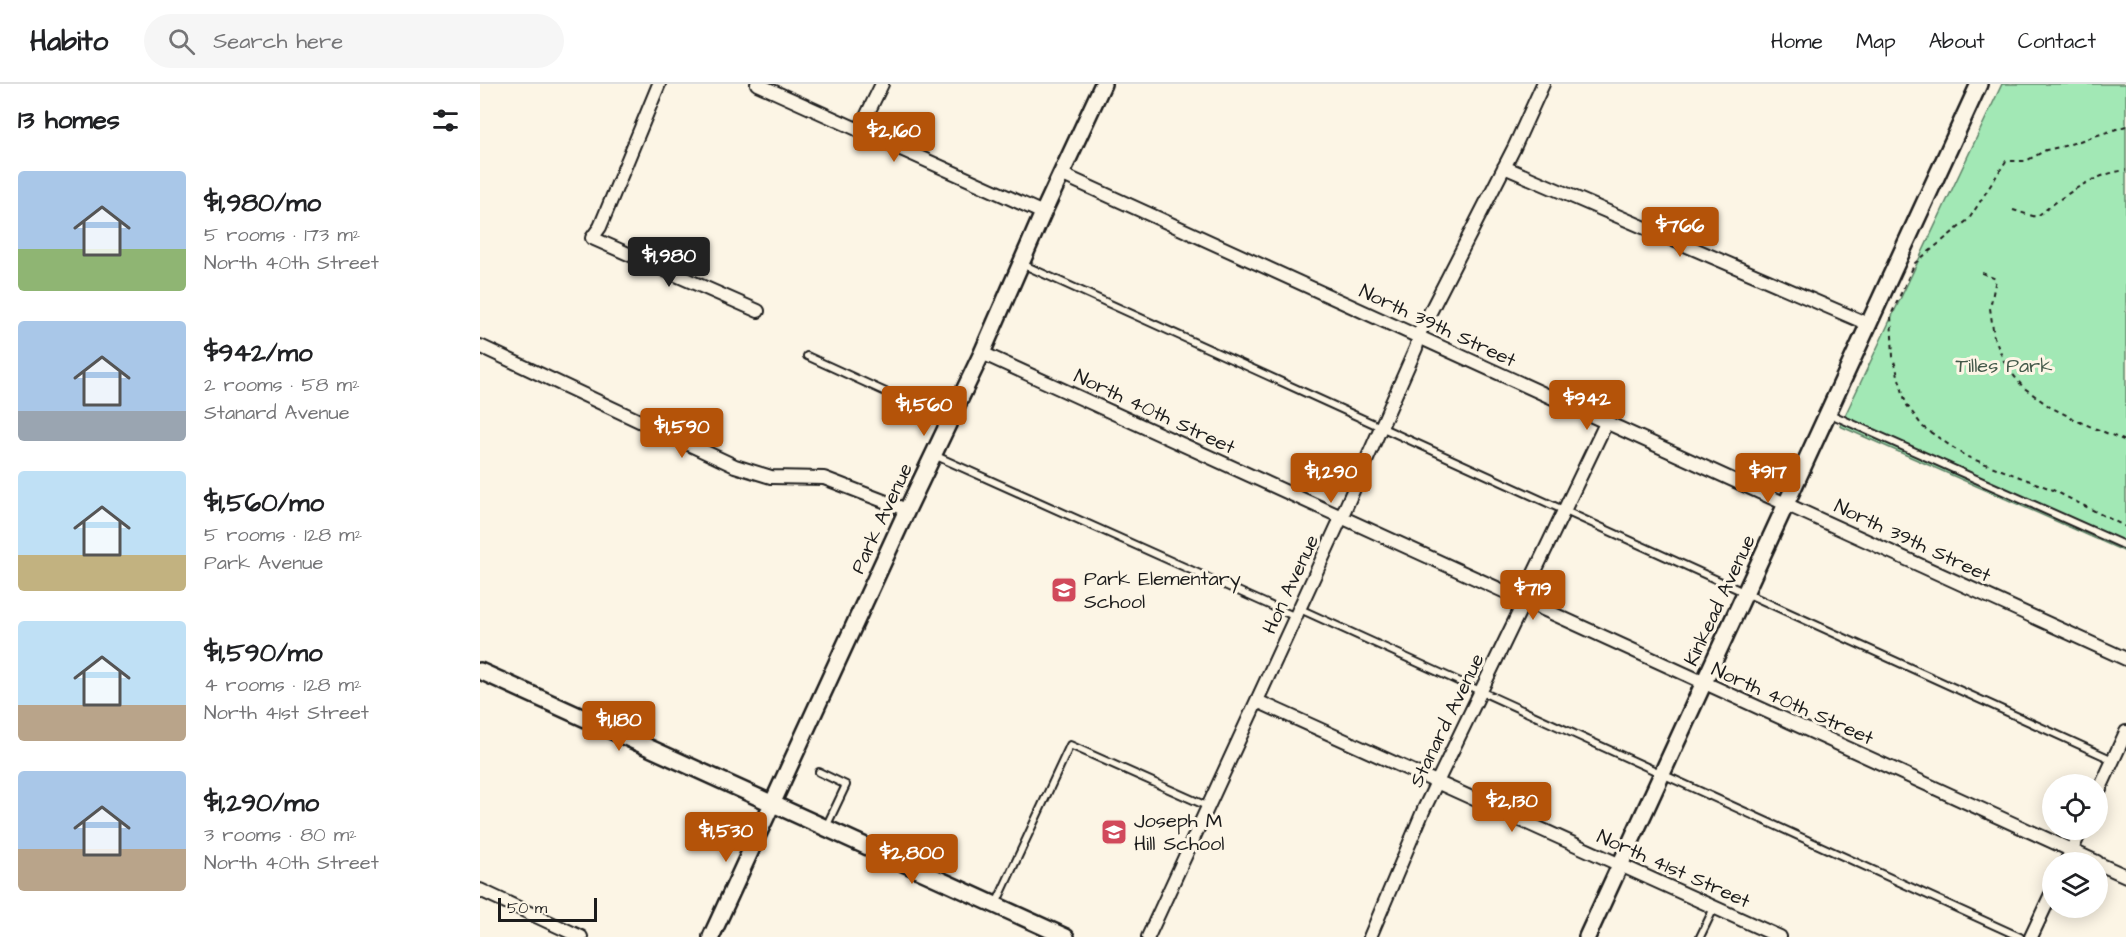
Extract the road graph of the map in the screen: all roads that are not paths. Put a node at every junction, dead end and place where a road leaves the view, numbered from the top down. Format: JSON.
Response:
{"nodes":[{"id":1,"x":659,"y":84,"type":"edge"},
{"id":2,"x":757,"y":84,"type":"edge"},
{"id":3,"x":882,"y":84,"type":"edge"},
{"id":4,"x":1103,"y":84,"type":"edge"},
{"id":5,"x":1543,"y":84,"type":"edge"},
{"id":6,"x":1979,"y":84,"type":"edge"},
{"id":7,"x":859,"y":131,"type":"junction"},
{"id":8,"x":1504,"y":167,"type":"junction"},
{"id":9,"x":1061,"y":174,"type":"junction"},
{"id":10,"x":1043,"y":213,"type":"junction"},
{"id":11,"x":1021,"y":263,"type":"junction"},
{"id":12,"x":758,"y":311,"type":"dead end"},
{"id":13,"x":1868,"y":324,"type":"junction"},
{"id":14,"x":1418,"y":337,"type":"junction"},
{"id":15,"x":480,"y":346,"type":"edge"},
{"id":16,"x":982,"y":353,"type":"junction"},
{"id":17,"x":807,"y":356,"type":"dead end"},
{"id":18,"x":1827,"y":413,"type":"junction"},
{"id":19,"x":950,"y":421,"type":"junction"},
{"id":20,"x":1606,"y":423,"type":"junction"},
{"id":21,"x":1380,"y":428,"type":"junction"},
{"id":22,"x":933,"y":455,"type":"junction"},
{"id":23,"x":1786,"y":503,"type":"junction"},
{"id":24,"x":907,"y":510,"type":"junction"},
{"id":25,"x":1565,"y":511,"type":"junction"},
{"id":26,"x":1341,"y":518,"type":"junction"},
{"id":27,"x":2126,"y":546,"type":"edge"},
{"id":28,"x":1744,"y":596,"type":"junction"},
{"id":29,"x":1524,"y":600,"type":"junction"},
{"id":30,"x":1298,"y":613,"type":"junction"},
{"id":31,"x":2126,"y":659,"type":"edge"},
{"id":32,"x":480,"y":671,"type":"edge"},
{"id":33,"x":1703,"y":683,"type":"junction"},
{"id":34,"x":1482,"y":691,"type":"junction"},
{"id":35,"x":1257,"y":701,"type":"junction"},
{"id":36,"x":2126,"y":732,"type":"edge"},
{"id":37,"x":2113,"y":760,"type":"junction"},
{"id":38,"x":819,"y":772,"type":"dead end"},
{"id":39,"x":2107,"y":774,"type":"edge"},
{"id":40,"x":1661,"y":775,"type":"junction"},
{"id":41,"x":1437,"y":783,"type":"junction"},
{"id":42,"x":772,"y":803,"type":"junction"},
{"id":43,"x":1209,"y":807,"type":"junction"},
{"id":44,"x":826,"y":828,"type":"junction"},
{"id":45,"x":2076,"y":840,"type":"edge"},
{"id":46,"x":2071,"y":850,"type":"junction"},
{"id":47,"x":2075,"y":852,"type":"edge"},
{"id":48,"x":1620,"y":865,"type":"junction"},
{"id":49,"x":2108,"y":868,"type":"edge"},
{"id":50,"x":2126,"y":876,"type":"edge"},
{"id":51,"x":480,"y":890,"type":"edge"},
{"id":52,"x":995,"y":905,"type":"junction"},
{"id":53,"x":1714,"y":908,"type":"junction"},
{"id":54,"x":2042,"y":913,"type":"edge"},
{"id":55,"x":582,"y":937,"type":"edge"},
{"id":56,"x":711,"y":937,"type":"edge"},
{"id":57,"x":1066,"y":937,"type":"edge"},
{"id":58,"x":1148,"y":937,"type":"edge"},
{"id":59,"x":1370,"y":937,"type":"edge"},
{"id":60,"x":1587,"y":937,"type":"edge"},
{"id":61,"x":1700,"y":937,"type":"edge"},
{"id":62,"x":1780,"y":937,"type":"edge"},
{"id":63,"x":2020,"y":937,"type":"edge"},
{"id":64,"x":2031,"y":937,"type":"edge"}],
"edges":[{"from":1,"to":12,"type":"street"},
{"from":2,"to":7,"type":"street"},
{"from":3,"to":7,"type":"street"},
{"from":4,"to":9,"type":"street","name":"Park Avenue"},
{"from":5,"to":8,"type":"street","name":"Hon Avenue"},
{"from":6,"to":13,"type":"street","name":"Kinkead Avenue"},
{"from":7,"to":10,"type":"street"},
{"from":8,"to":13,"type":"street"},
{"from":8,"to":14,"type":"street","name":"Hon Avenue"},
{"from":9,"to":10,"type":"street","name":"Park Avenue"},
{"from":9,"to":14,"type":"street","name":"North 39th Street"},
{"from":10,"to":11,"type":"street","name":"Park Avenue"},
{"from":11,"to":16,"type":"street","name":"Park Avenue"},
{"from":11,"to":21,"type":"lane"},
{"from":13,"to":18,"type":"street","name":"Kinkead Avenue"},
{"from":14,"to":20,"type":"street","name":"North 39th Street"},
{"from":14,"to":21,"type":"street","name":"Hon Avenue"},
{"from":15,"to":24,"type":"street"},
{"from":16,"to":19,"type":"street","name":"Park Avenue"},
{"from":16,"to":26,"type":"street","name":"North 40th Street"},
{"from":17,"to":19,"type":"lane"},
{"from":18,"to":23,"type":"street","name":"Kinkead Avenue"},
{"from":18,"to":27,"type":"lane"},
{"from":19,"to":22,"type":"street","name":"Park Avenue"},
{"from":20,"to":23,"type":"street","name":"North 39th Street"},
{"from":20,"to":25,"type":"street","name":"Stanard Avenue"},
{"from":21,"to":25,"type":"lane"},
{"from":21,"to":26,"type":"street","name":"Hon Avenue"},
{"from":22,"to":24,"type":"street","name":"Park Avenue"},
{"from":22,"to":30,"type":"lane"},
{"from":23,"to":28,"type":"street","name":"Kinkead Avenue"},
{"from":23,"to":31,"type":"street","name":"North 39th Street"},
{"from":24,"to":42,"type":"street","name":"Park Avenue"},
{"from":25,"to":28,"type":"lane"},
{"from":25,"to":29,"type":"street","name":"Stanard Avenue"},
{"from":26,"to":29,"type":"street","name":"North 40th Street"},
{"from":26,"to":30,"type":"street","name":"Hon Avenue"},
{"from":28,"to":33,"type":"street","name":"Kinkead Avenue"},
{"from":28,"to":37,"type":"lane"},
{"from":29,"to":33,"type":"street","name":"North 40th Street"},
{"from":29,"to":34,"type":"street","name":"Stanard Avenue"},
{"from":30,"to":34,"type":"lane"},
{"from":30,"to":35,"type":"street","name":"Hon Avenue"},
{"from":32,"to":42,"type":"street"},
{"from":33,"to":40,"type":"street","name":"Kinkead Avenue"},
{"from":33,"to":46,"type":"street","name":"North 40th Street"},
{"from":34,"to":40,"type":"lane"},
{"from":34,"to":41,"type":"street","name":"Stanard Avenue"},
{"from":35,"to":41,"type":"street","name":"North 41st Street"},
{"from":35,"to":43,"type":"street","name":"Hon Avenue"},
{"from":36,"to":37,"type":"street"},
{"from":37,"to":39,"type":"street"},
{"from":38,"to":44,"type":"lane"},
{"from":40,"to":48,"type":"street","name":"Kinkead Avenue"},
{"from":40,"to":63,"type":"lane"},
{"from":41,"to":48,"type":"street","name":"North 41st Street"},
{"from":41,"to":59,"type":"street","name":"Stanard Avenue"},
{"from":42,"to":44,"type":"street"},
{"from":42,"to":56,"type":"street","name":"Park Avenue"},
{"from":43,"to":52,"type":"lane"},
{"from":43,"to":58,"type":"street","name":"Hon Avenue"},
{"from":44,"to":52,"type":"street"},
{"from":45,"to":46,"type":"street"},
{"from":46,"to":47,"type":"street","name":"North 40th Street"},
{"from":48,"to":53,"type":"street","name":"North 41st Street"},
{"from":48,"to":60,"type":"street","name":"Kinkead Avenue"},
{"from":49,"to":50,"type":"street","name":"North 40th Street"},
{"from":51,"to":55,"type":"street"},
{"from":52,"to":57,"type":"street"},
{"from":53,"to":61,"type":"lane"},
{"from":53,"to":62,"type":"street","name":"North 41st Street"},
{"from":54,"to":64,"type":"street"}]}
